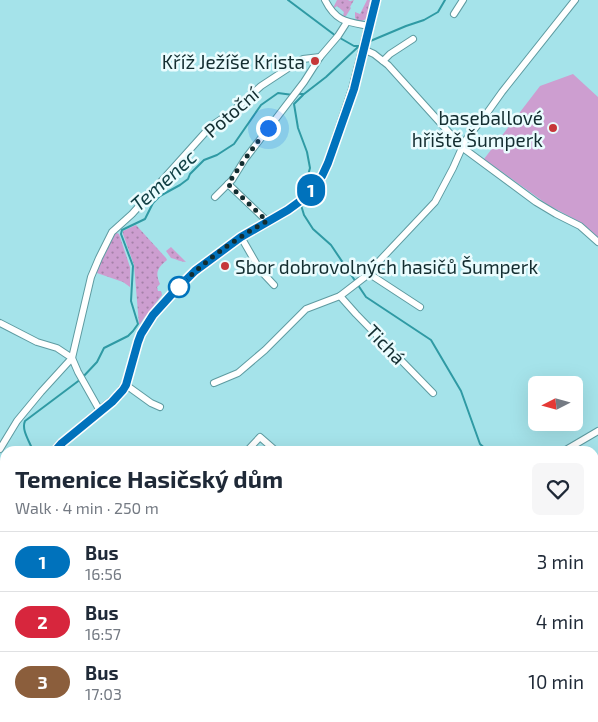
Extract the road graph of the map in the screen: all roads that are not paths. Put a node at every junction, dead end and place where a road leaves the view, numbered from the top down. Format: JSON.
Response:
{"nodes":[{"id":1,"x":376,"y":0,"type":"edge"},
{"id":2,"x":463,"y":0,"type":"edge"},
{"id":3,"x":575,"y":0,"type":"edge"},
{"id":4,"x":325,"y":1,"type":"edge"},
{"id":5,"x":454,"y":14,"type":"dead end"},
{"id":6,"x":347,"y":22,"type":"junction"},
{"id":7,"x":369,"y":28,"type":"junction"},
{"id":8,"x":413,"y":38,"type":"dead end"},
{"id":9,"x":363,"y":48,"type":"junction"},
{"id":10,"x":320,"y":57,"type":"junction"},
{"id":11,"x":383,"y":60,"type":"junction"},
{"id":12,"x":463,"y":148,"type":"junction"},
{"id":13,"x":228,"y":184,"type":"junction"},
{"id":14,"x":215,"y":197,"type":"dead end"},
{"id":15,"x":267,"y":221,"type":"junction"},
{"id":16,"x":241,"y":237,"type":"junction"},
{"id":17,"x":598,"y":242,"type":"edge"},
{"id":18,"x":368,"y":273,"type":"junction"},
{"id":19,"x":274,"y":285,"type":"dead end"},
{"id":20,"x":340,"y":296,"type":"junction"},
{"id":21,"x":420,"y":307,"type":"dead end"},
{"id":22,"x":0,"y":323,"type":"edge"},
{"id":23,"x":72,"y":358,"type":"junction"},
{"id":24,"x":214,"y":383,"type":"dead end"},
{"id":25,"x":126,"y":385,"type":"junction"},
{"id":26,"x":433,"y":392,"type":"dead end"},
{"id":27,"x":160,"y":407,"type":"dead end"},
{"id":28,"x":100,"y":411,"type":"junction"},
{"id":29,"x":598,"y":431,"type":"edge"},
{"id":30,"x":2,"y":446,"type":"edge"},
{"id":31,"x":59,"y":446,"type":"edge"},
{"id":32,"x":252,"y":446,"type":"edge"},
{"id":33,"x":270,"y":446,"type":"edge"},
{"id":34,"x":572,"y":446,"type":"edge"}],
"edges":[{"from":1,"to":7,"type":"street"},
{"from":2,"to":5,"type":"street"},
{"from":3,"to":12,"type":"street"},
{"from":4,"to":6,"type":"street"},
{"from":6,"to":7,"type":"street"},
{"from":6,"to":10,"type":"street"},
{"from":7,"to":9,"type":"street"},
{"from":8,"to":11,"type":"street"},
{"from":9,"to":11,"type":"street"},
{"from":9,"to":15,"type":"street"},
{"from":10,"to":13,"type":"street"},
{"from":10,"to":23,"type":"street","name":"Potoční"},
{"from":11,"to":12,"type":"street"},
{"from":12,"to":17,"type":"street"},
{"from":12,"to":18,"type":"street"},
{"from":13,"to":14,"type":"street"},
{"from":13,"to":15,"type":"street"},
{"from":15,"to":16,"type":"street"},
{"from":16,"to":19,"type":"street"},
{"from":16,"to":25,"type":"street"},
{"from":18,"to":20,"type":"street"},
{"from":18,"to":21,"type":"street"},
{"from":20,"to":24,"type":"street"},
{"from":20,"to":26,"type":"street","name":"Tichá"},
{"from":22,"to":23,"type":"street"},
{"from":23,"to":28,"type":"street"},
{"from":23,"to":30,"type":"street","name":"Potoční"},
{"from":25,"to":27,"type":"street"},
{"from":25,"to":28,"type":"street"},
{"from":28,"to":31,"type":"street"},
{"from":29,"to":34,"type":"street"},
{"from":32,"to":33,"type":"street"}]}
